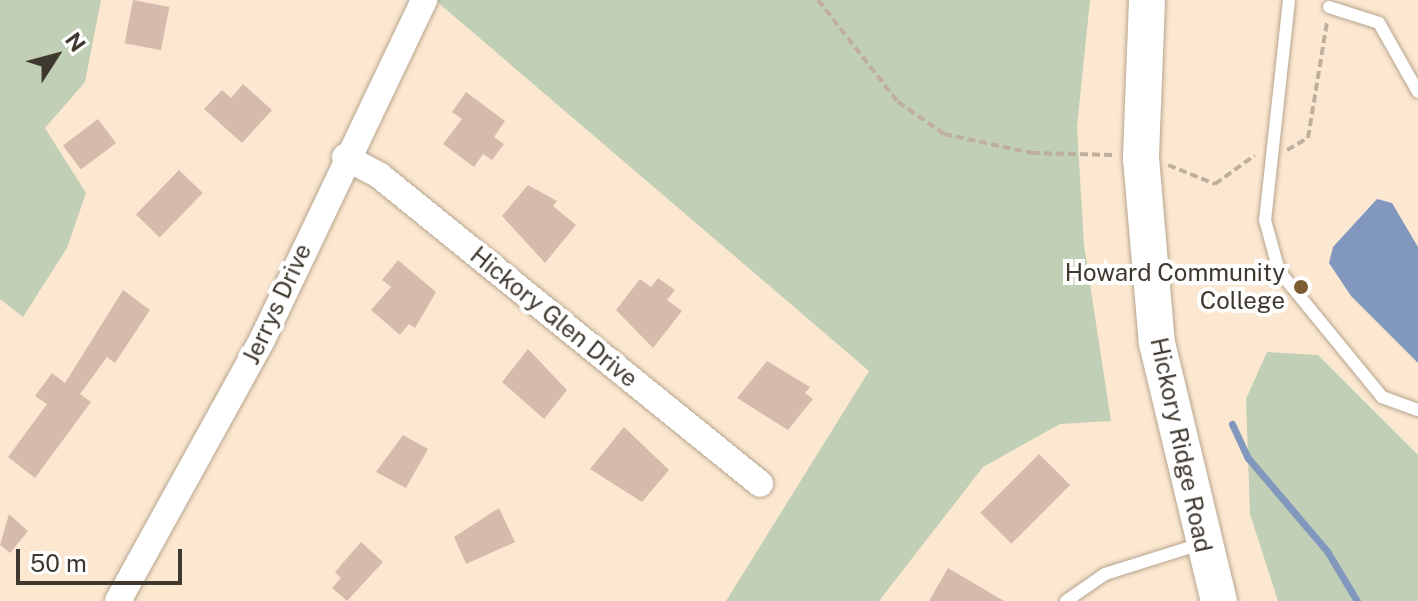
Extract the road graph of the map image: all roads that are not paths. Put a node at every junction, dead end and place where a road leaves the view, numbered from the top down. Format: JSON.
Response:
{"nodes":[{"id":1,"x":424,"y":0,"type":"edge"},
{"id":2,"x":1147,"y":0,"type":"edge"},
{"id":3,"x":1289,"y":0,"type":"edge"},
{"id":4,"x":1329,"y":7,"type":"dead end"},
{"id":5,"x":1418,"y":92,"type":"edge"},
{"id":6,"x":345,"y":157,"type":"junction"},
{"id":7,"x":1418,"y":410,"type":"edge"},
{"id":8,"x":760,"y":484,"type":"dead end"},
{"id":9,"x":1201,"y":544,"type":"junction"},
{"id":10,"x":118,"y":601,"type":"edge"},
{"id":11,"x":1066,"y":601,"type":"edge"},
{"id":12,"x":1219,"y":601,"type":"edge"}],
"edges":[{"from":1,"to":6,"type":"street","name":"Jerrys Drive"},
{"from":2,"to":9,"type":"street","name":"Hickory Ridge Road"},
{"from":3,"to":7,"type":"lane"},
{"from":4,"to":5,"type":"lane"},
{"from":6,"to":8,"type":"street","name":"Hickory Glen Drive"},
{"from":6,"to":10,"type":"street","name":"Jerrys Drive"},
{"from":9,"to":11,"type":"lane"},
{"from":9,"to":12,"type":"street","name":"Hickory Ridge Road"}]}
